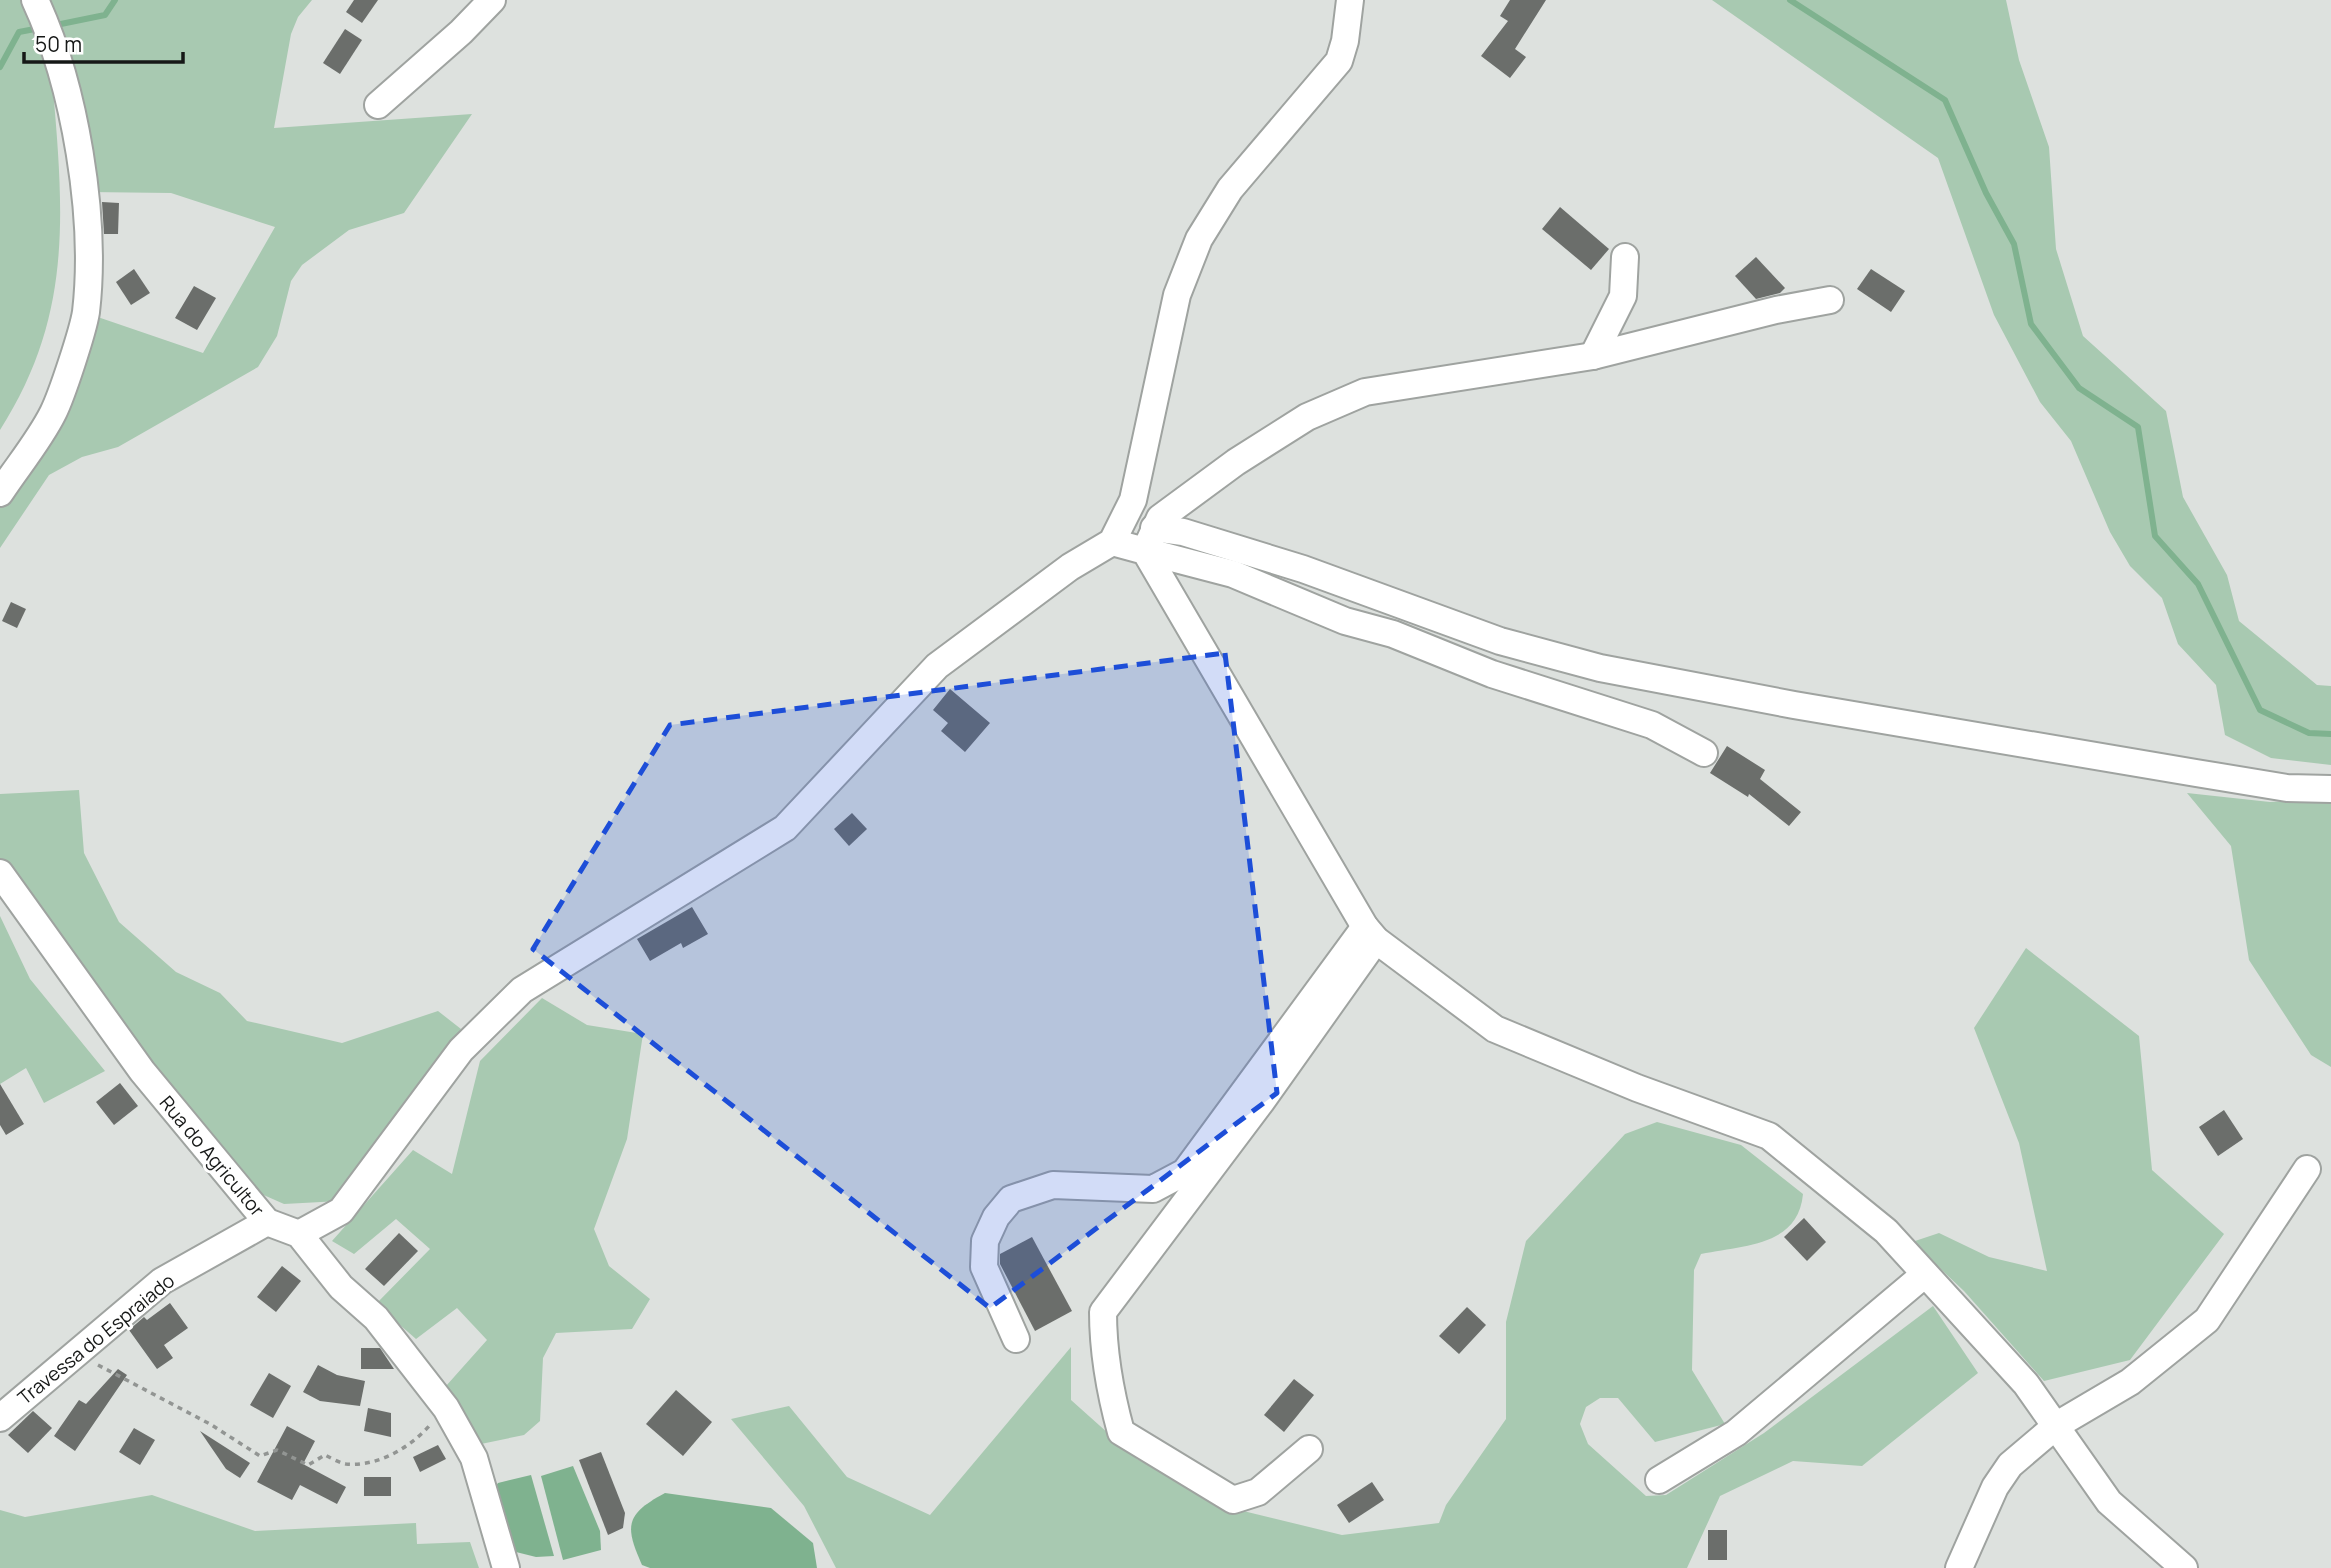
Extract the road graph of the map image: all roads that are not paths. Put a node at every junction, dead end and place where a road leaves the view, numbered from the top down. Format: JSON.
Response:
{"nodes":[{"id":1,"x":492,"y":0,"type":"edge"},
{"id":2,"x":1350,"y":0,"type":"edge"},
{"id":3,"x":37,"y":3,"type":"edge"},
{"id":4,"x":378,"y":106,"type":"dead end"},
{"id":5,"x":1625,"y":257,"type":"dead end"},
{"id":6,"x":1830,"y":300,"type":"dead end"},
{"id":7,"x":1593,"y":356,"type":"junction"},
{"id":8,"x":0,"y":493,"type":"edge"},
{"id":9,"x":1149,"y":540,"type":"junction"},
{"id":10,"x":1112,"y":542,"type":"junction"},
{"id":11,"x":1704,"y":753,"type":"dead end"},
{"id":12,"x":2331,"y":789,"type":"edge"},
{"id":13,"x":0,"y":873,"type":"edge"},
{"id":14,"x":1371,"y":933,"type":"junction"},
{"id":15,"x":2307,"y":1169,"type":"dead end"},
{"id":16,"x":267,"y":1222,"type":"junction"},
{"id":17,"x":299,"y":1234,"type":"junction"},
{"id":18,"x":1925,"y":1274,"type":"junction"},
{"id":19,"x":1016,"y":1339,"type":"dead end"},
{"id":20,"x":0,"y":1418,"type":"edge"},
{"id":21,"x":2057,"y":1425,"type":"junction"},
{"id":22,"x":1309,"y":1449,"type":"dead end"},
{"id":23,"x":1659,"y":1479,"type":"dead end"},
{"id":24,"x":506,"y":1568,"type":"edge"},
{"id":25,"x":1959,"y":1568,"type":"edge"},
{"id":26,"x":2184,"y":1568,"type":"edge"}],
"edges":[{"from":1,"to":4,"type":"street"},
{"from":2,"to":10,"type":"street"},
{"from":3,"to":8,"type":"street"},
{"from":5,"to":7,"type":"street"},
{"from":6,"to":7,"type":"street"},
{"from":7,"to":9,"type":"street"},
{"from":9,"to":10,"type":"street"},
{"from":9,"to":11,"type":"street"},
{"from":9,"to":12,"type":"street"},
{"from":9,"to":14,"type":"street"},
{"from":10,"to":17,"type":"street"},
{"from":13,"to":16,"type":"street","name":"Rua do Agricultor"},
{"from":14,"to":18,"type":"street"},
{"from":14,"to":19,"type":"street"},
{"from":14,"to":22,"type":"street"},
{"from":15,"to":21,"type":"street"},
{"from":16,"to":17,"type":"street","name":"Rua do Agricultor"},
{"from":16,"to":20,"type":"street","name":"Travessa do Espraiado"},
{"from":17,"to":24,"type":"street"},
{"from":18,"to":21,"type":"street"},
{"from":18,"to":23,"type":"street"},
{"from":21,"to":25,"type":"street"},
{"from":21,"to":26,"type":"street"}]}
